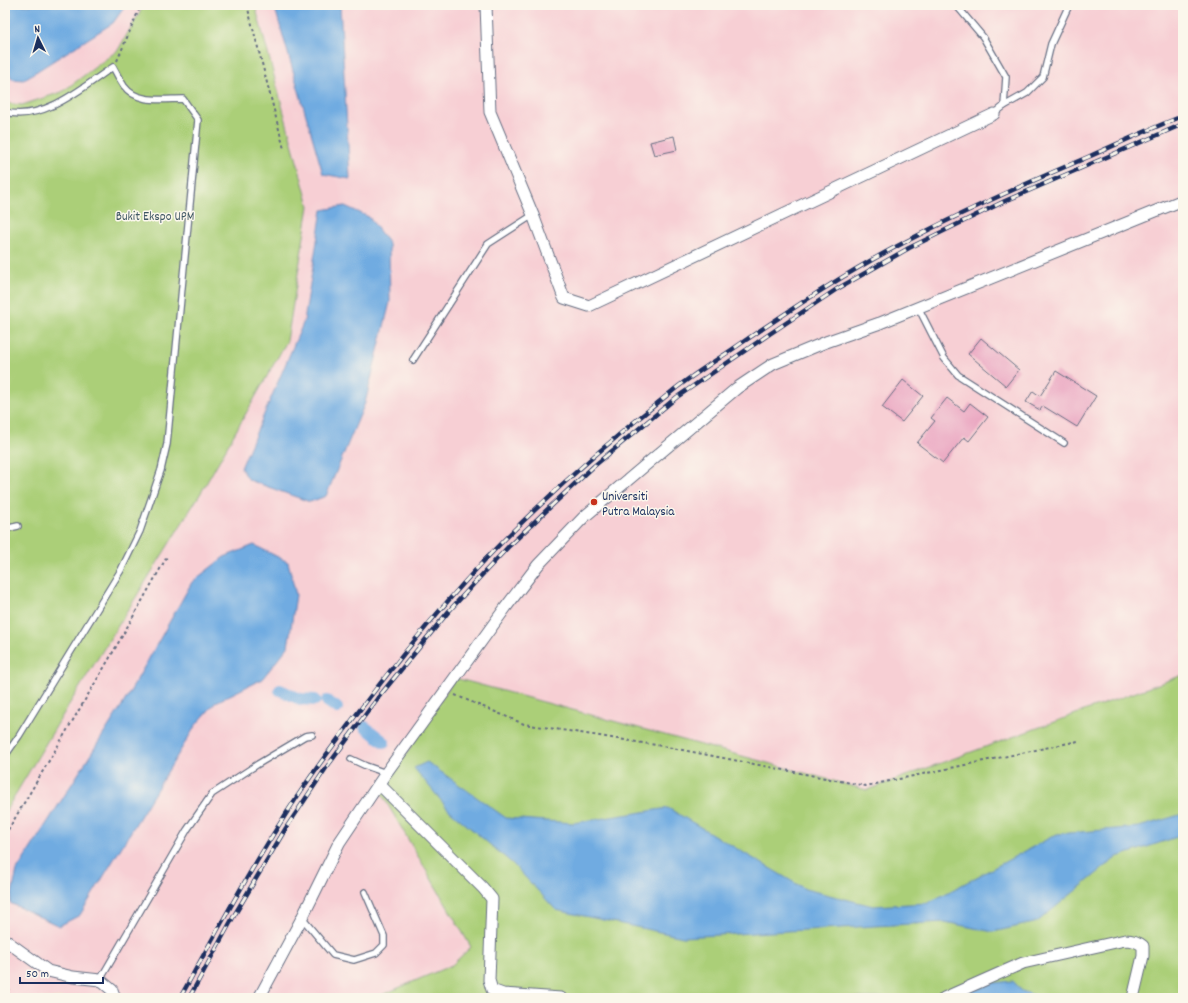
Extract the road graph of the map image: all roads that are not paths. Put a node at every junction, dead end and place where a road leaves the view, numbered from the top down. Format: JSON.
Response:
{"nodes":[{"id":1,"x":486,"y":5,"type":"edge"},
{"id":2,"x":956,"y":5,"type":"edge"},
{"id":3,"x":1069,"y":5,"type":"edge"},
{"id":4,"x":1004,"y":106,"type":"junction"},
{"id":5,"x":5,"y":112,"type":"edge"},
{"id":6,"x":994,"y":114,"type":"joint"},
{"id":7,"x":1183,"y":200,"type":"edge"},
{"id":8,"x":532,"y":215,"type":"junction"},
{"id":9,"x":918,"y":307,"type":"junction"},
{"id":10,"x":413,"y":360,"type":"dead end"},
{"id":11,"x":1064,"y":443,"type":"dead end"},
{"id":12,"x":18,"y":526,"type":"dead end"},
{"id":13,"x":5,"y":529,"type":"edge"},
{"id":14,"x":312,"y":735,"type":"dead end"},
{"id":15,"x":5,"y":756,"type":"edge"},
{"id":16,"x":352,"y":759,"type":"dead end"},
{"id":17,"x":386,"y":773,"type":"junction"},
{"id":18,"x":379,"y":784,"type":"junction"},
{"id":19,"x":365,"y":892,"type":"dead end"},
{"id":20,"x":302,"y":918,"type":"junction"},
{"id":21,"x":5,"y":940,"type":"edge"},
{"id":22,"x":100,"y":980,"type":"junction"},
{"id":23,"x":115,"y":998,"type":"edge"},
{"id":24,"x":259,"y":998,"type":"edge"},
{"id":25,"x":561,"y":998,"type":"edge"},
{"id":26,"x":944,"y":998,"type":"edge"},
{"id":27,"x":1133,"y":998,"type":"edge"}],
"edges":[{"from":1,"to":8,"type":"street"},
{"from":2,"to":4,"type":"lane"},
{"from":3,"to":4,"type":"lane"},
{"from":4,"to":6,"type":"lane"},
{"from":5,"to":15,"type":"lane"},
{"from":6,"to":8,"type":"street"},
{"from":7,"to":9,"type":"street"},
{"from":8,"to":10,"type":"lane"},
{"from":9,"to":11,"type":"lane"},
{"from":9,"to":17,"type":"street"},
{"from":12,"to":13,"type":"lane"},
{"from":14,"to":22,"type":"lane"},
{"from":16,"to":17,"type":"lane"},
{"from":17,"to":18,"type":"street"},
{"from":18,"to":20,"type":"street"},
{"from":18,"to":25,"type":"street"},
{"from":19,"to":20,"type":"lane"},
{"from":20,"to":24,"type":"street"},
{"from":21,"to":22,"type":"street"},
{"from":22,"to":23,"type":"street"},
{"from":26,"to":27,"type":"street"}]}
